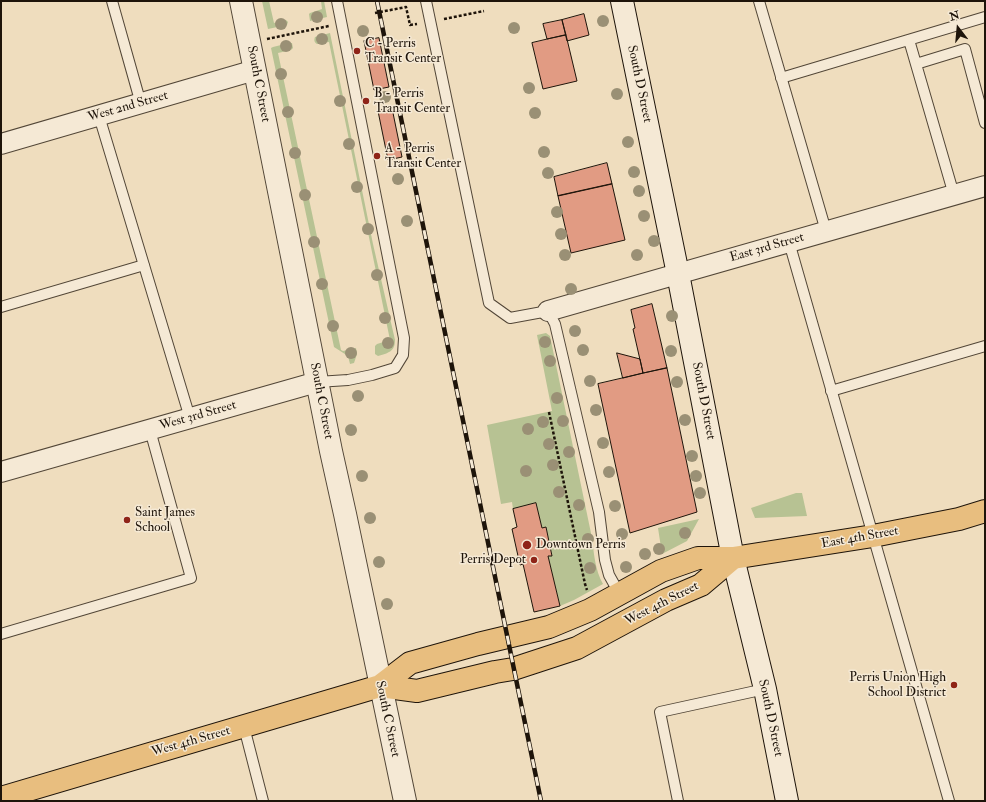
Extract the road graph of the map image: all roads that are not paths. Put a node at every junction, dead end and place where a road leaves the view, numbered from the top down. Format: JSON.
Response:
{"nodes":[{"id":1,"x":112,"y":1,"type":"edge"},
{"id":2,"x":241,"y":1,"type":"edge"},
{"id":3,"x":337,"y":1,"type":"edge"},
{"id":4,"x":426,"y":1,"type":"edge"},
{"id":5,"x":622,"y":1,"type":"edge"},
{"id":6,"x":759,"y":1,"type":"edge"},
{"id":7,"x":985,"y":17,"type":"edge"},
{"id":8,"x":909,"y":40,"type":"junction"},
{"id":9,"x":916,"y":64,"type":"junction"},
{"id":10,"x":255,"y":70,"type":"junction"},
{"id":11,"x":781,"y":78,"type":"junction"},
{"id":12,"x":141,"y":104,"type":"junction"},
{"id":13,"x":99,"y":116,"type":"junction"},
{"id":14,"x":985,"y":122,"type":"edge"},
{"id":15,"x":1,"y":144,"type":"edge"},
{"id":16,"x":985,"y":186,"type":"edge"},
{"id":17,"x":954,"y":195,"type":"junction"},
{"id":18,"x":826,"y":231,"type":"junction"},
{"id":19,"x":789,"y":242,"type":"junction"},
{"id":20,"x":144,"y":265,"type":"junction"},
{"id":21,"x":678,"y":274,"type":"junction"},
{"id":22,"x":1,"y":307,"type":"edge"},
{"id":23,"x":548,"y":311,"type":"junction"},
{"id":24,"x":985,"y":346,"type":"edge"},
{"id":25,"x":317,"y":382,"type":"junction"},
{"id":26,"x":831,"y":391,"type":"junction"},
{"id":27,"x":190,"y":418,"type":"junction"},
{"id":28,"x":150,"y":430,"type":"junction"},
{"id":29,"x":1,"y":472,"type":"edge"},
{"id":30,"x":985,"y":511,"type":"edge"},
{"id":31,"x":872,"y":536,"type":"junction"},
{"id":32,"x":733,"y":558,"type":"junction"},
{"id":33,"x":619,"y":593,"type":"junction"},
{"id":34,"x":1,"y":634,"type":"edge"},
{"id":35,"x":380,"y":686,"type":"junction"},
{"id":36,"x":765,"y":689,"type":"junction"},
{"id":37,"x":244,"y":726,"type":"junction"},
{"id":38,"x":1,"y":798,"type":"edge"},
{"id":39,"x":263,"y":801,"type":"edge"},
{"id":40,"x":405,"y":801,"type":"edge"},
{"id":41,"x":678,"y":801,"type":"edge"},
{"id":42,"x":787,"y":801,"type":"edge"},
{"id":43,"x":949,"y":801,"type":"edge"}],
"edges":[{"from":1,"to":12,"type":"lane"},
{"from":2,"to":10,"type":"street","name":"South C Street"},
{"from":3,"to":25,"type":"lane","name":"West 3rd Street"},
{"from":4,"to":23,"type":"lane"},
{"from":5,"to":21,"type":"street","name":"South D Street"},
{"from":6,"to":11,"type":"lane"},
{"from":7,"to":8,"type":"lane"},
{"from":8,"to":9,"type":"lane"},
{"from":8,"to":11,"type":"lane"},
{"from":9,"to":14,"type":"lane"},
{"from":9,"to":17,"type":"lane"},
{"from":10,"to":12,"type":"street","name":"West 2nd Street"},
{"from":10,"to":25,"type":"street","name":"South C Street"},
{"from":11,"to":18,"type":"lane"},
{"from":12,"to":13,"type":"street","name":"West 2nd Street"},
{"from":13,"to":15,"type":"street","name":"West 2nd Street"},
{"from":13,"to":20,"type":"lane"},
{"from":16,"to":17,"type":"street","name":"East 3rd Street"},
{"from":17,"to":18,"type":"street","name":"East 3rd Street"},
{"from":18,"to":19,"type":"street","name":"East 3rd Street"},
{"from":19,"to":21,"type":"street","name":"East 3rd Street"},
{"from":19,"to":26,"type":"lane"},
{"from":20,"to":22,"type":"lane"},
{"from":20,"to":27,"type":"lane"},
{"from":21,"to":23,"type":"street","name":"East 3rd Street"},
{"from":21,"to":32,"type":"street","name":"South D Street"},
{"from":23,"to":33,"type":"lane"},
{"from":24,"to":26,"type":"lane"},
{"from":25,"to":27,"type":"street","name":"West 3rd Street"},
{"from":25,"to":35,"type":"street","name":"South C Street"},
{"from":26,"to":31,"type":"lane"},
{"from":27,"to":28,"type":"street","name":"West 3rd Street"},
{"from":28,"to":29,"type":"street","name":"West 3rd Street"},
{"from":28,"to":34,"type":"lane"},
{"from":30,"to":31,"type":"main road","name":"East 4th Street"},
{"from":31,"to":32,"type":"main road","name":"East 4th Street"},
{"from":31,"to":43,"type":"lane"},
{"from":32,"to":33,"type":"main road","name":"West 4th Street"},
{"from":32,"to":35,"type":"main road","name":"West 4th Street"},
{"from":32,"to":36,"type":"street","name":"South D Street"},
{"from":33,"to":35,"type":"main road","name":"West 4th Street"},
{"from":35,"to":37,"type":"main road","name":"West 4th Street"},
{"from":35,"to":40,"type":"street","name":"South C Street"},
{"from":36,"to":41,"type":"lane"},
{"from":36,"to":42,"type":"street","name":"South D Street"},
{"from":37,"to":38,"type":"main road","name":"West 4th Street"},
{"from":37,"to":39,"type":"lane"}]}
